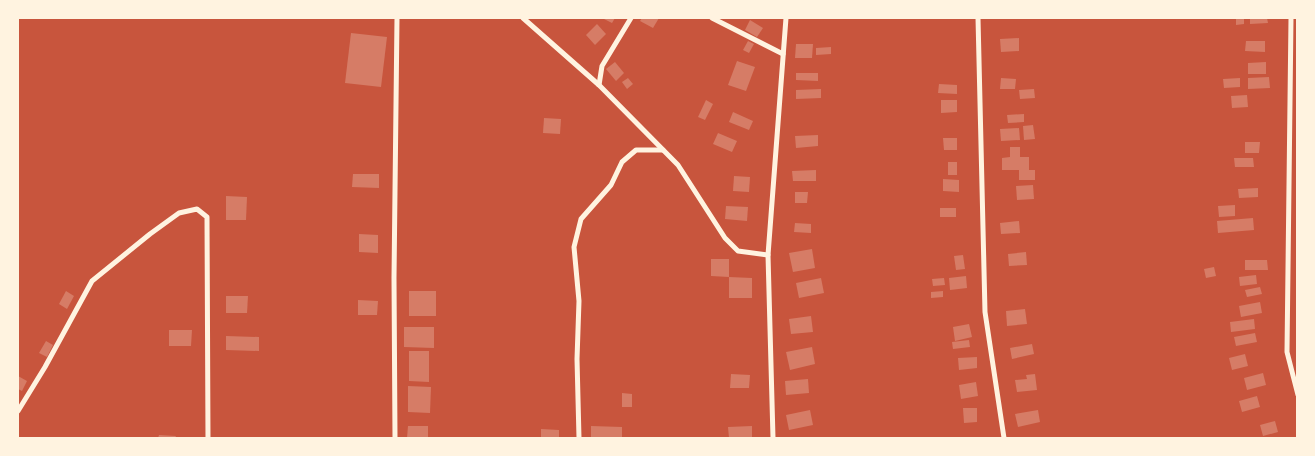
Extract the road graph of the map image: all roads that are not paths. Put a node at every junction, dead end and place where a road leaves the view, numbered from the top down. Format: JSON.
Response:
{"nodes":[{"id":1,"x":397,"y":18,"type":"edge"},
{"id":2,"x":523,"y":18,"type":"edge"},
{"id":3,"x":631,"y":18,"type":"edge"},
{"id":4,"x":712,"y":18,"type":"edge"},
{"id":5,"x":786,"y":18,"type":"edge"},
{"id":6,"x":978,"y":18,"type":"edge"},
{"id":7,"x":1291,"y":18,"type":"edge"},
{"id":8,"x":783,"y":54,"type":"junction"},
{"id":9,"x":599,"y":85,"type":"junction"},
{"id":10,"x":664,"y":150,"type":"junction"},
{"id":11,"x":768,"y":255,"type":"junction"},
{"id":12,"x":1298,"y":395,"type":"edge"},
{"id":13,"x":18,"y":411,"type":"edge"},
{"id":14,"x":208,"y":438,"type":"edge"},
{"id":15,"x":395,"y":438,"type":"edge"},
{"id":16,"x":579,"y":438,"type":"edge"},
{"id":17,"x":773,"y":438,"type":"edge"},
{"id":18,"x":1004,"y":438,"type":"edge"}],
"edges":[{"from":1,"to":15,"type":"street"},
{"from":2,"to":9,"type":"street"},
{"from":3,"to":9,"type":"street"},
{"from":4,"to":8,"type":"street"},
{"from":5,"to":8,"type":"street"},
{"from":6,"to":18,"type":"street"},
{"from":7,"to":12,"type":"street"},
{"from":8,"to":11,"type":"street"},
{"from":9,"to":10,"type":"street"},
{"from":10,"to":11,"type":"street"},
{"from":10,"to":16,"type":"street"},
{"from":11,"to":17,"type":"street"},
{"from":13,"to":14,"type":"street"}]}
